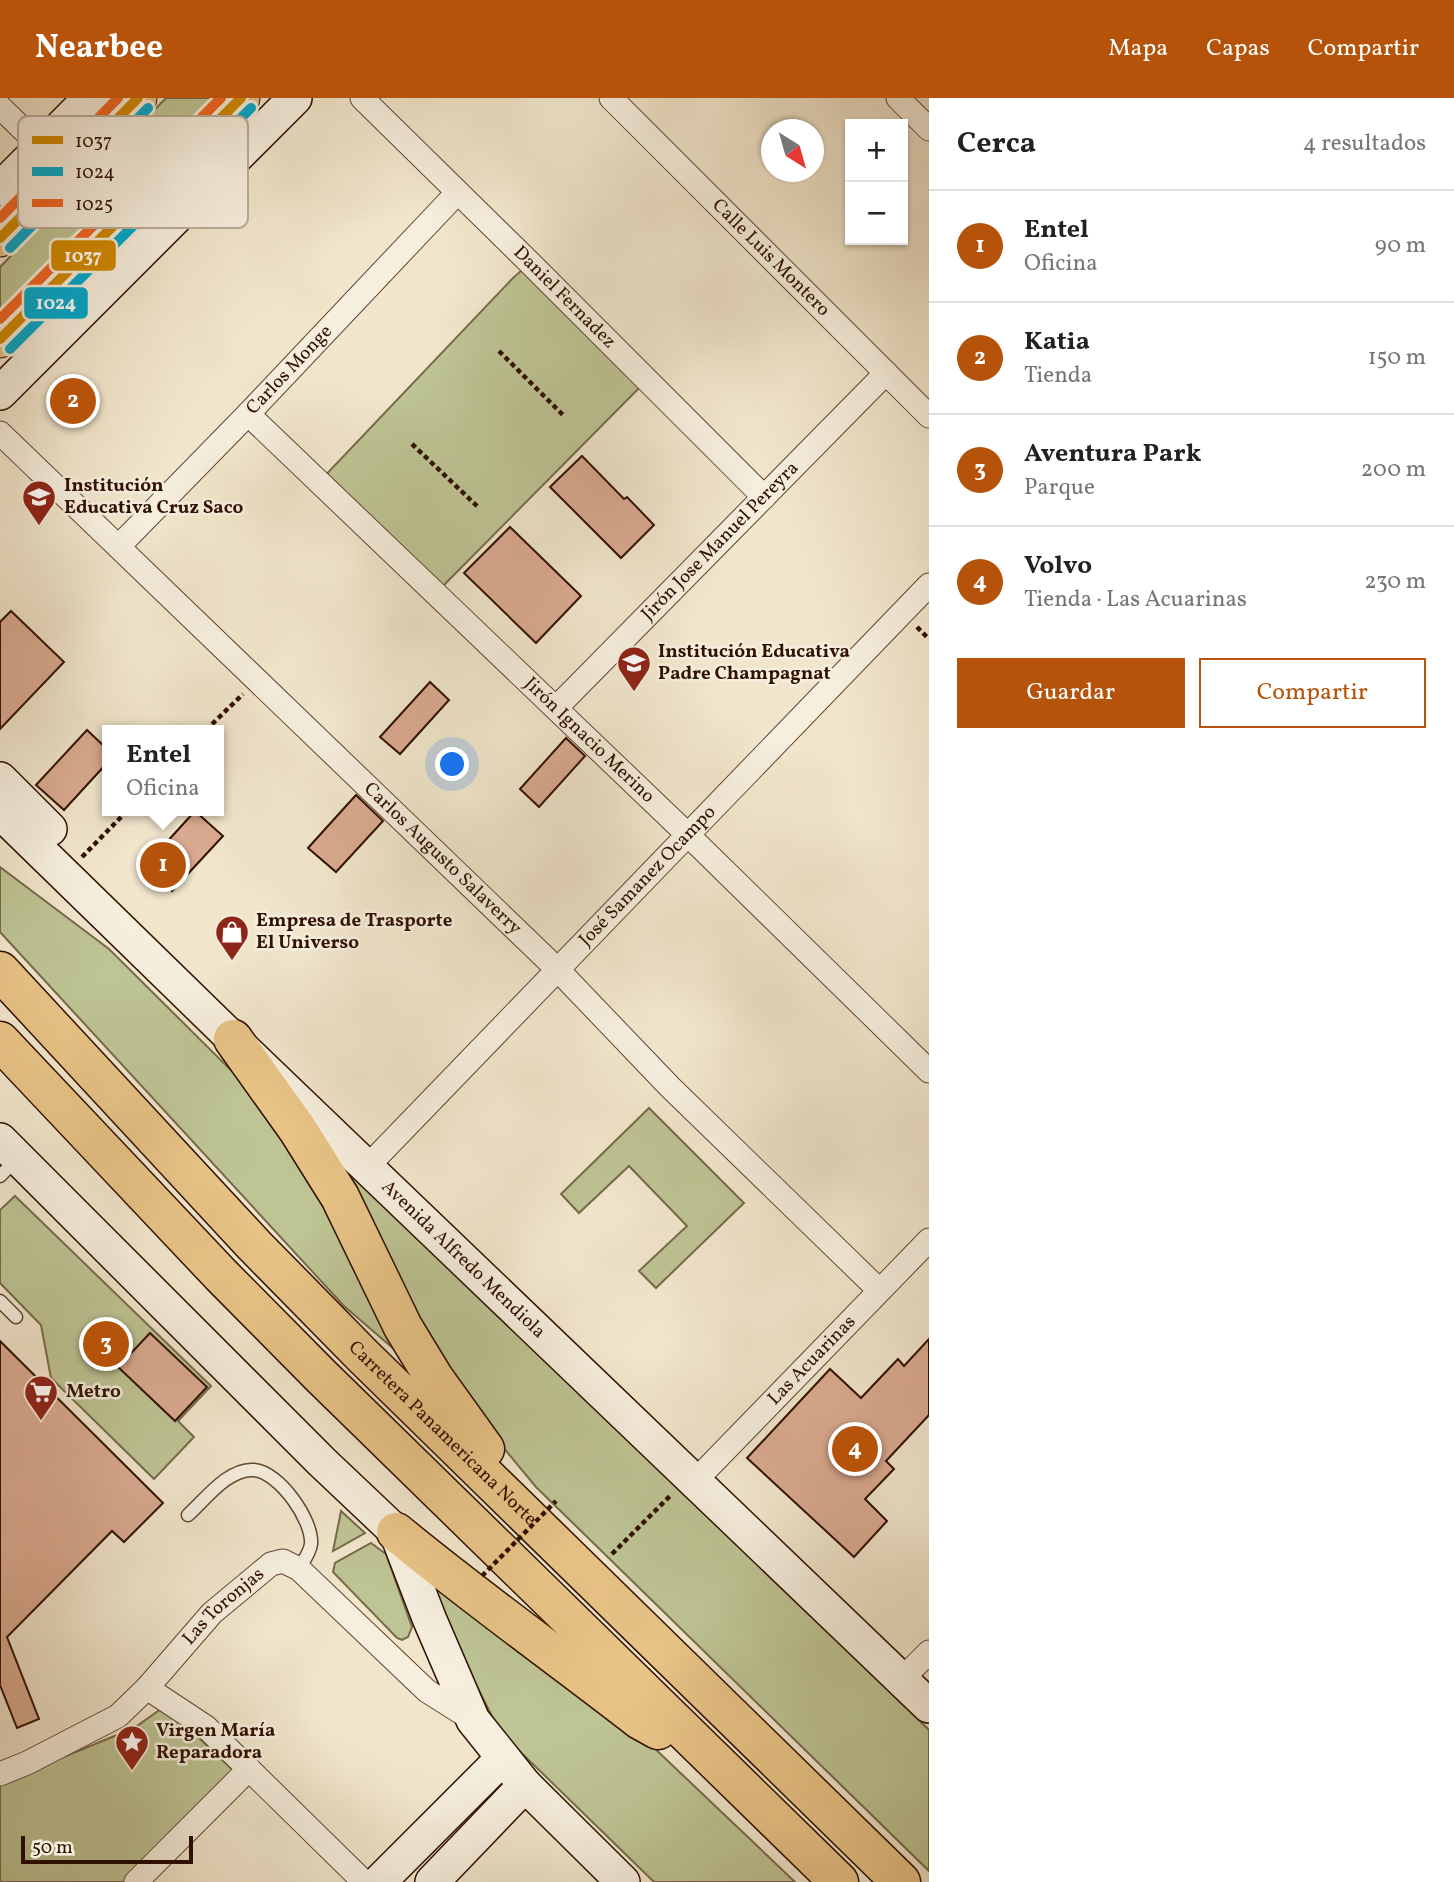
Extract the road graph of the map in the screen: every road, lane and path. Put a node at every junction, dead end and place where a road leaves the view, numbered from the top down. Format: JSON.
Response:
{"nodes":[{"id":1,"x":90,"y":98,"type":"edge"},
{"id":2,"x":138,"y":98,"type":"edge"},
{"id":3,"x":241,"y":98,"type":"edge"},
{"id":4,"x":295,"y":98,"type":"edge"},
{"id":5,"x":362,"y":98,"type":"edge"},
{"id":6,"x":611,"y":98,"type":"edge"},
{"id":7,"x":898,"y":98,"type":"edge"},
{"id":8,"x":0,"y":107,"type":"edge"},
{"id":9,"x":72,"y":116,"type":"edge"},
{"id":10,"x":120,"y":116,"type":"edge"},
{"id":11,"x":223,"y":116,"type":"edge"},
{"id":12,"x":18,"y":125,"type":"edge"},
{"id":13,"x":929,"y":129,"type":"edge"},
{"id":14,"x":248,"y":145,"type":"edge"},
{"id":15,"x":18,"y":171,"type":"edge"},
{"id":16,"x":0,"y":189,"type":"edge"},
{"id":17,"x":457,"y":192,"type":"junction"},
{"id":18,"x":18,"y":208,"type":"edge"},
{"id":19,"x":18,"y":219,"type":"edge"},
{"id":20,"x":0,"y":222,"type":"edge"},
{"id":21,"x":112,"y":228,"type":"edge"},
{"id":22,"x":165,"y":228,"type":"edge"},
{"id":23,"x":0,"y":237,"type":"edge"},
{"id":24,"x":0,"y":340,"type":"edge"},
{"id":25,"x":499,"y":351,"type":"dead end"},
{"id":26,"x":886,"y":373,"type":"junction"},
{"id":27,"x":0,"y":393,"type":"edge"},
{"id":28,"x":248,"y":414,"type":"junction"},
{"id":29,"x":564,"y":416,"type":"dead end"},
{"id":30,"x":929,"y":416,"type":"edge"},
{"id":31,"x":0,"y":433,"type":"edge"},
{"id":32,"x":412,"y":444,"type":"dead end"},
{"id":33,"x":764,"y":497,"type":"junction"},
{"id":34,"x":478,"y":507,"type":"dead end"},
{"id":35,"x":119,"y":546,"type":"junction"},
{"id":36,"x":929,"y":585,"type":"edge"},
{"id":37,"x":257,"y":679,"type":"junction"},
{"id":38,"x":555,"y":708,"type":"junction"},
{"id":39,"x":211,"y":725,"type":"edge"},
{"id":40,"x":0,"y":779,"type":"edge"},
{"id":41,"x":0,"y":812,"type":"edge"},
{"id":42,"x":122,"y":816,"type":"edge"},
{"id":43,"x":0,"y":835,"type":"edge"},
{"id":44,"x":688,"y":835,"type":"junction"},
{"id":45,"x":79,"y":860,"type":"junction"},
{"id":46,"x":138,"y":946,"type":"junction"},
{"id":47,"x":558,"y":970,"type":"junction"},
{"id":48,"x":0,"y":971,"type":"edge"},
{"id":49,"x":233,"y":1039,"type":"junction"},
{"id":50,"x":0,"y":1041,"type":"edge"},
{"id":51,"x":929,"y":1071,"type":"edge"},
{"id":52,"x":6,"y":1158,"type":"edge"},
{"id":53,"x":367,"y":1167,"type":"junction"},
{"id":54,"x":929,"y":1240,"type":"edge"},
{"id":55,"x":879,"y":1290,"type":"junction"},
{"id":56,"x":0,"y":1301,"type":"edge"},
{"id":57,"x":16,"y":1317,"type":"dead end"},
{"id":58,"x":686,"y":1485,"type":"junction"},
{"id":59,"x":556,"y":1501,"type":"dead end"},
{"id":60,"x":188,"y":1515,"type":"dead end"},
{"id":61,"x":396,"y":1532,"type":"junction"},
{"id":62,"x":598,"y":1564,"type":"junction"},
{"id":63,"x":299,"y":1569,"type":"junction"},
{"id":64,"x":482,"y":1576,"type":"dead end"},
{"id":65,"x":929,"y":1653,"type":"edge"},
{"id":66,"x":902,"y":1679,"type":"junction"},
{"id":67,"x":147,"y":1688,"type":"junction"},
{"id":68,"x":929,"y":1706,"type":"edge"},
{"id":69,"x":473,"y":1720,"type":"junction"},
{"id":70,"x":502,"y":1759,"type":"junction"},
{"id":71,"x":718,"y":1764,"type":"junction"},
{"id":72,"x":249,"y":1769,"type":"junction"},
{"id":73,"x":0,"y":1774,"type":"edge"},
{"id":74,"x":525,"y":1785,"type":"junction"},
{"id":75,"x":136,"y":1882,"type":"edge"},
{"id":76,"x":364,"y":1882,"type":"edge"},
{"id":77,"x":379,"y":1882,"type":"edge"},
{"id":78,"x":432,"y":1882,"type":"edge"},
{"id":79,"x":623,"y":1882,"type":"edge"},
{"id":80,"x":839,"y":1882,"type":"edge"},
{"id":81,"x":901,"y":1882,"type":"edge"}],
"edges":[{"from":1,"to":9,"type":"main road"},
{"from":2,"to":10,"type":"main road"},
{"from":3,"to":11,"type":"main road"},
{"from":4,"to":14,"type":"main road"},
{"from":5,"to":17,"type":"street","name":"Daniel Fernadez"},
{"from":6,"to":26,"type":"street","name":"Calle Luis Montero"},
{"from":7,"to":13,"type":"street"},
{"from":8,"to":12,"type":"street"},
{"from":15,"to":16,"type":"main road"},
{"from":17,"to":28,"type":"street","name":"Carlos Monge"},
{"from":17,"to":33,"type":"street","name":"Daniel Fernadez"},
{"from":18,"to":20,"type":"main road"},
{"from":19,"to":23,"type":"main road"},
{"from":21,"to":24,"type":"main road"},
{"from":22,"to":27,"type":"main road"},
{"from":25,"to":29,"type":"path"},
{"from":26,"to":30,"type":"street","name":"Calle Luis Montero"},
{"from":26,"to":33,"type":"street","name":"Jirón Jose Manuel Pereyra"},
{"from":28,"to":35,"type":"street","name":"Carlos Monge"},
{"from":28,"to":38,"type":"street","name":"Jirón Ignacio Merino"},
{"from":31,"to":35,"type":"street","name":"Carlos Augusto Salaverry"},
{"from":32,"to":34,"type":"path"},
{"from":33,"to":38,"type":"street","name":"Jirón Jose Manuel Pereyra"},
{"from":35,"to":37,"type":"street","name":"Carlos Augusto Salaverry"},
{"from":36,"to":44,"type":"street","name":"José Samanez Ocampo"},
{"from":37,"to":39,"type":"path"},
{"from":37,"to":47,"type":"street","name":"Carlos Augusto Salaverry"},
{"from":38,"to":44,"type":"street","name":"Jirón Ignacio Merino"},
{"from":40,"to":45,"type":"main road"},
{"from":41,"to":46,"type":"main road","name":"Avenida Alfredo Mendiola"},
{"from":42,"to":45,"type":"path"},
{"from":43,"to":46,"type":"main road"},
{"from":44,"to":47,"type":"street","name":"José Samanez Ocampo"},
{"from":44,"to":51,"type":"street","name":"Jirón Ignacio Merino"},
{"from":45,"to":49,"type":"main road"},
{"from":46,"to":49,"type":"main road","name":"Avenida Alfredo Mendiola"},
{"from":47,"to":53,"type":"street","name":"José Samanez Ocampo"},
{"from":47,"to":55,"type":"street","name":"Carlos Augusto Salaverry"},
{"from":48,"to":62,"type":"highway","name":"Carretera Panamericana Norte"},
{"from":49,"to":53,"type":"main road","name":"Avenida Alfredo Mendiola"},
{"from":49,"to":62,"type":"highway"},
{"from":50,"to":71,"type":"highway"},
{"from":52,"to":61,"type":"main road"},
{"from":53,"to":58,"type":"main road","name":"Avenida Alfredo Mendiola"},
{"from":54,"to":55,"type":"street","name":"Las Acuarinas"},
{"from":55,"to":58,"type":"street","name":"Las Acuarinas"},
{"from":56,"to":57,"type":"lane"},
{"from":58,"to":62,"type":"path"},
{"from":58,"to":66,"type":"main road","name":"Avenida Alfredo Mendiola"},
{"from":59,"to":64,"type":"path","bridge":true},
{"from":60,"to":63,"type":"lane"},
{"from":61,"to":69,"type":"main road"},
{"from":61,"to":71,"type":"highway"},
{"from":62,"to":81,"type":"highway","name":"Carretera Panamericana Norte"},
{"from":63,"to":67,"type":"street","name":"Las Toronjas"},
{"from":63,"to":69,"type":"street"},
{"from":65,"to":66,"type":"street"},
{"from":66,"to":68,"type":"main road","name":"Avenida Alfredo Mendiola"},
{"from":67,"to":72,"type":"street"},
{"from":67,"to":73,"type":"street","name":"Las Toronjas"},
{"from":69,"to":70,"type":"main road"},
{"from":70,"to":74,"type":"main road"},
{"from":70,"to":77,"type":"main road"},
{"from":71,"to":80,"type":"highway"},
{"from":72,"to":75,"type":"street"},
{"from":72,"to":76,"type":"street"},
{"from":74,"to":78,"type":"main road"},
{"from":74,"to":79,"type":"main road"}]}
